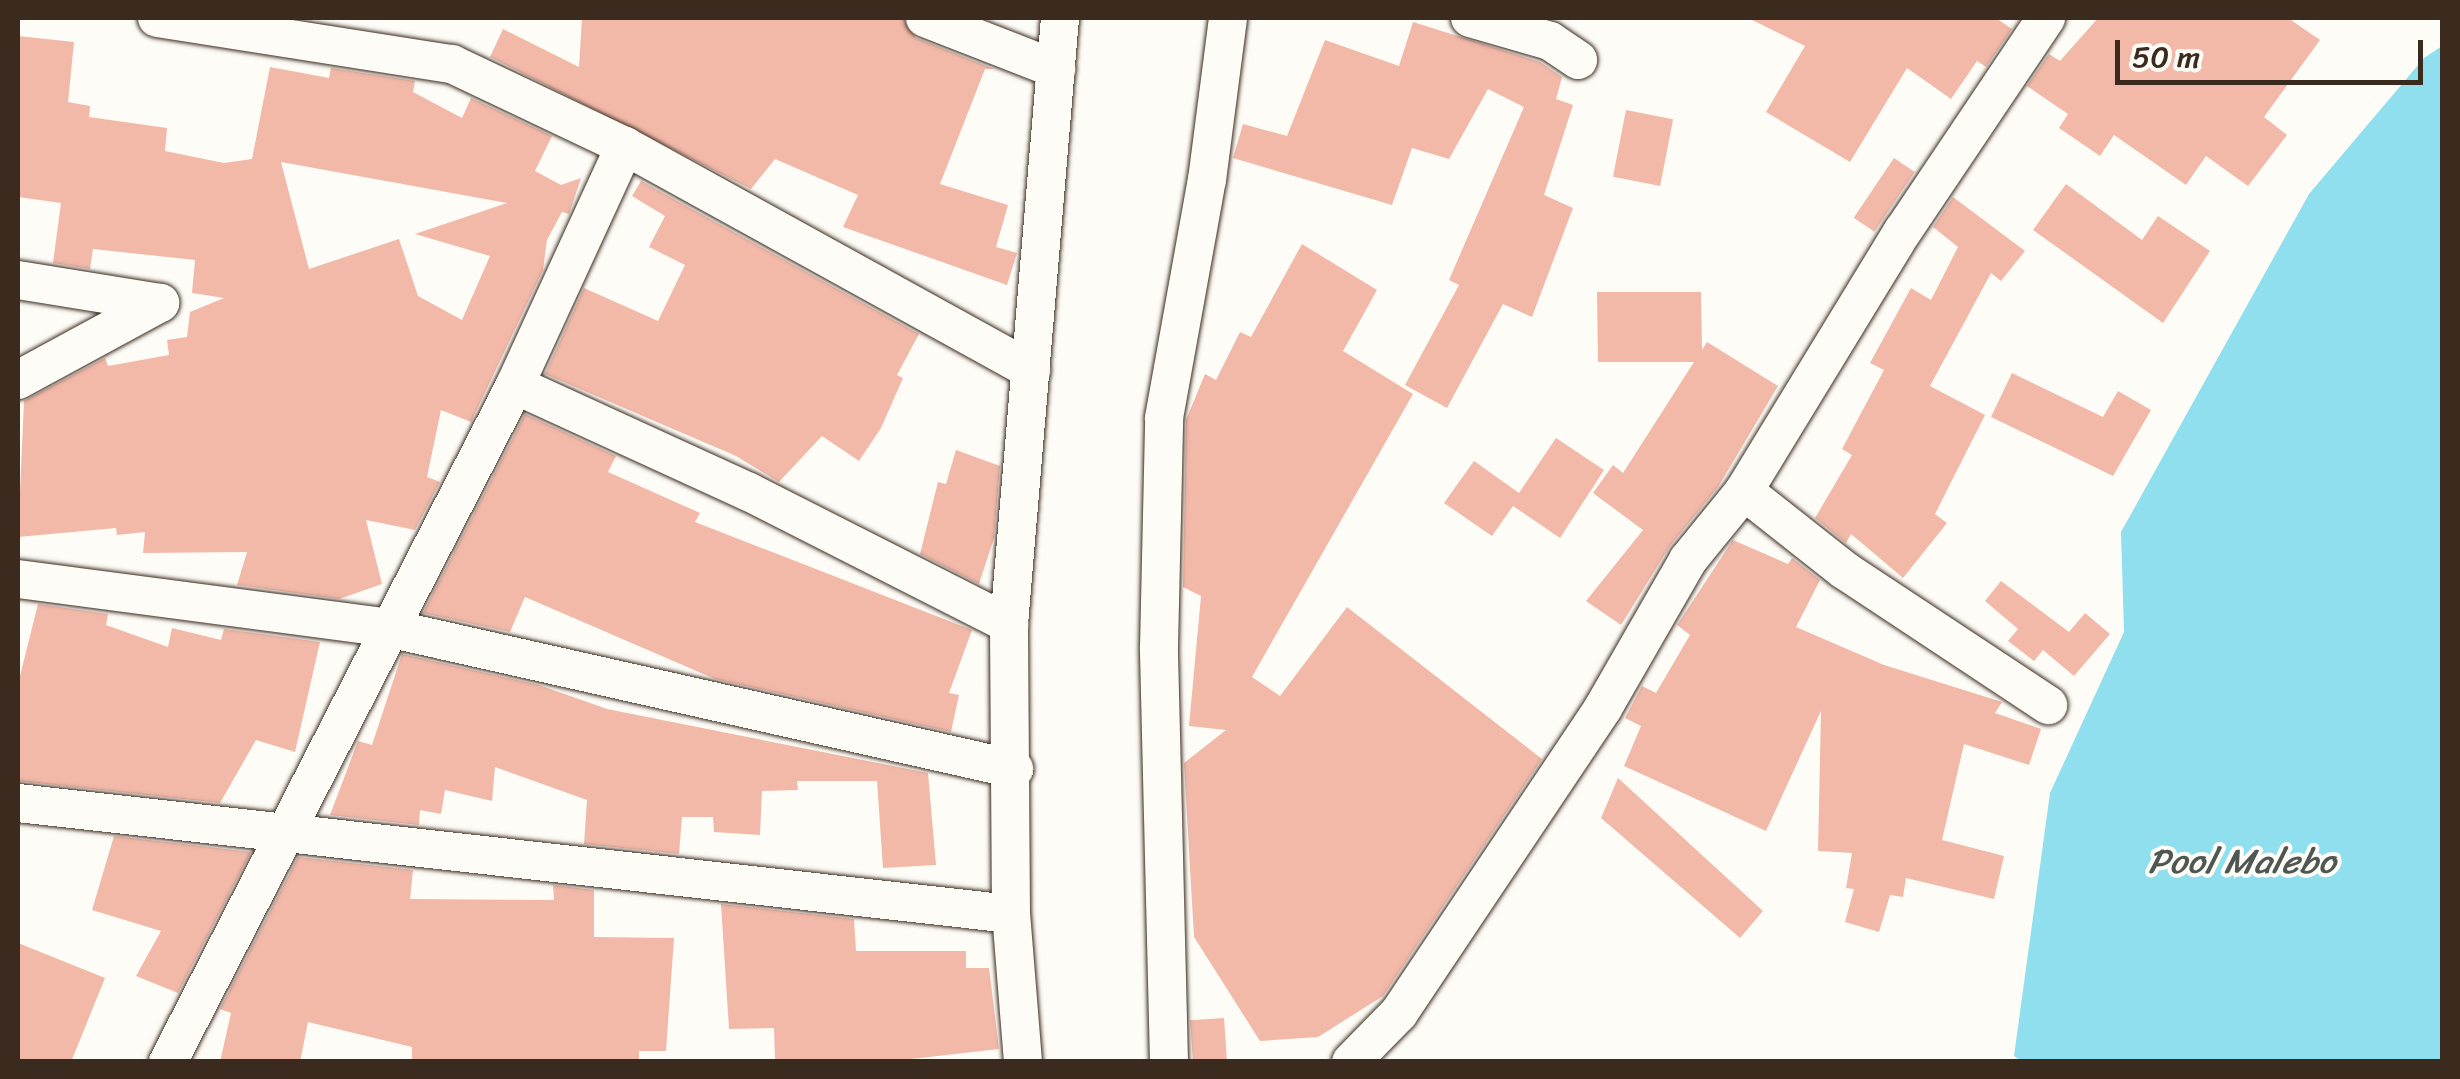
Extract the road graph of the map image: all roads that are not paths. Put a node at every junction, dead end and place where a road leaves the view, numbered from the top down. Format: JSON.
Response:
{"nodes":[{"id":1,"x":156,"y":18,"type":"edge"},
{"id":2,"x":924,"y":18,"type":"edge"},
{"id":3,"x":1060,"y":18,"type":"edge"},
{"id":4,"x":1228,"y":18,"type":"edge"},
{"id":5,"x":1470,"y":18,"type":"edge"},
{"id":6,"x":2046,"y":18,"type":"edge"},
{"id":7,"x":1578,"y":60,"type":"dead end"},
{"id":8,"x":1056,"y":70,"type":"junction"},
{"id":9,"x":625,"y":146,"type":"junction"},
{"id":10,"x":18,"y":280,"type":"edge"},
{"id":11,"x":1031,"y":370,"type":"junction"},
{"id":12,"x":18,"y":380,"type":"edge"},
{"id":13,"x":515,"y":384,"type":"junction"},
{"id":14,"x":1744,"y":491,"type":"junction"},
{"id":15,"x":18,"y":579,"type":"edge"},
{"id":16,"x":1009,"y":624,"type":"junction"},
{"id":17,"x":388,"y":628,"type":"junction"},
{"id":18,"x":2048,"y":705,"type":"dead end"},
{"id":19,"x":1014,"y":770,"type":"junction"},
{"id":20,"x":18,"y":803,"type":"edge"},
{"id":21,"x":289,"y":834,"type":"junction"},
{"id":22,"x":1011,"y":914,"type":"junction"},
{"id":23,"x":168,"y":1062,"type":"edge"},
{"id":24,"x":1023,"y":1062,"type":"edge"},
{"id":25,"x":1169,"y":1062,"type":"edge"},
{"id":26,"x":1351,"y":1062,"type":"edge"}],
"edges":[{"from":1,"to":9,"type":"street"},
{"from":2,"to":8,"type":"street"},
{"from":3,"to":8,"type":"street"},
{"from":4,"to":25,"type":"street"},
{"from":5,"to":7,"type":"street"},
{"from":6,"to":14,"type":"street"},
{"from":8,"to":11,"type":"street"},
{"from":9,"to":11,"type":"street"},
{"from":9,"to":13,"type":"street"},
{"from":10,"to":12,"type":"street"},
{"from":11,"to":16,"type":"street"},
{"from":13,"to":16,"type":"street"},
{"from":13,"to":17,"type":"street"},
{"from":14,"to":18,"type":"street"},
{"from":14,"to":26,"type":"street"},
{"from":15,"to":17,"type":"street"},
{"from":16,"to":19,"type":"street"},
{"from":17,"to":19,"type":"street"},
{"from":17,"to":21,"type":"street"},
{"from":19,"to":22,"type":"street"},
{"from":20,"to":21,"type":"street"},
{"from":21,"to":22,"type":"street"},
{"from":21,"to":23,"type":"street"},
{"from":22,"to":24,"type":"street"}]}
